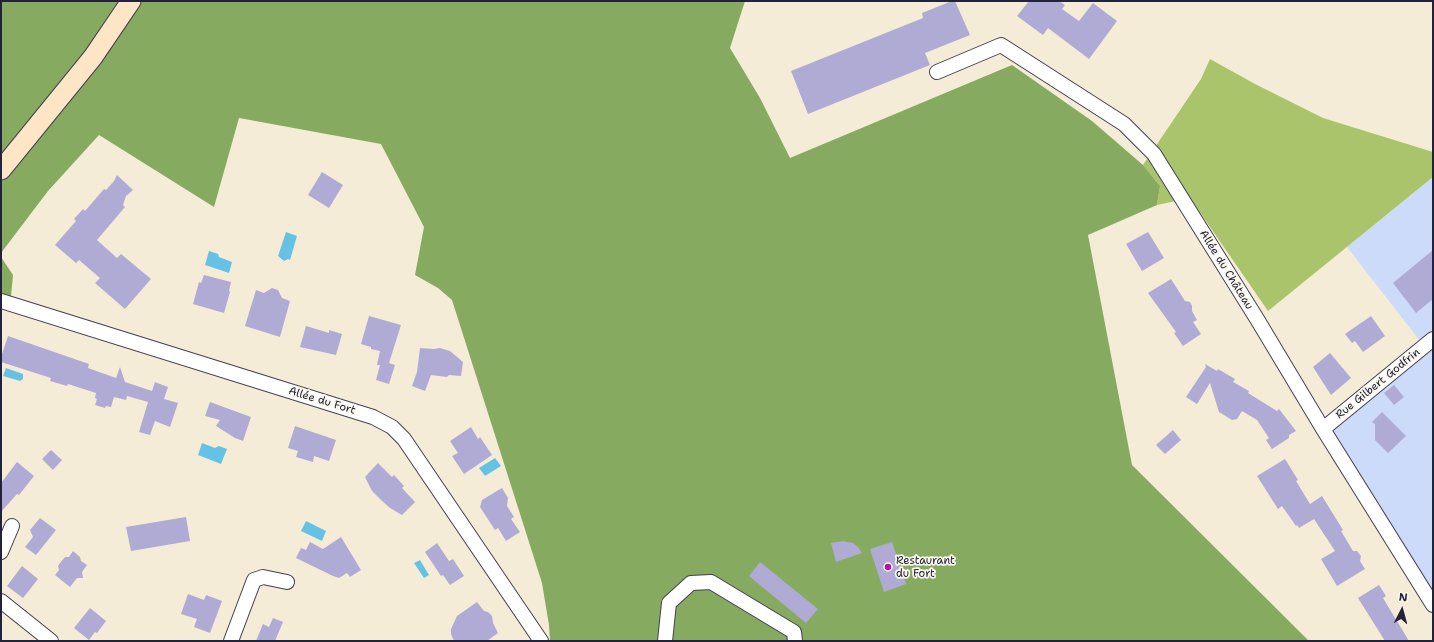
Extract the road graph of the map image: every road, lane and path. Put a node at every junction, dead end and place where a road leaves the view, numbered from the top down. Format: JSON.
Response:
{"nodes":[{"id":1,"x":131,"y":1,"type":"edge"},
{"id":2,"x":937,"y":72,"type":"dead end"},
{"id":3,"x":1,"y":170,"type":"edge"},
{"id":4,"x":1,"y":301,"type":"edge"},
{"id":5,"x":1433,"y":339,"type":"edge"},
{"id":6,"x":1323,"y":429,"type":"junction"},
{"id":7,"x":12,"y":526,"type":"dead end"},
{"id":8,"x":1,"y":552,"type":"edge"},
{"id":9,"x":287,"y":582,"type":"dead end"},
{"id":10,"x":1,"y":601,"type":"edge"},
{"id":11,"x":1433,"y":605,"type":"edge"},
{"id":12,"x":51,"y":641,"type":"edge"},
{"id":13,"x":231,"y":641,"type":"edge"},
{"id":14,"x":541,"y":641,"type":"edge"},
{"id":15,"x":665,"y":641,"type":"edge"},
{"id":16,"x":795,"y":641,"type":"edge"}],
"edges":[{"from":1,"to":3,"type":"main road"},
{"from":2,"to":6,"type":"street","name":"Allée du Château"},
{"from":4,"to":14,"type":"street","name":"Allée du Fort"},
{"from":5,"to":6,"type":"street","name":"Rue Gilbert Godfrin"},
{"from":6,"to":11,"type":"street","name":"Allée du Château"},
{"from":7,"to":8,"type":"street"},
{"from":9,"to":13,"type":"street"},
{"from":10,"to":12,"type":"street"},
{"from":15,"to":16,"type":"street"}]}
